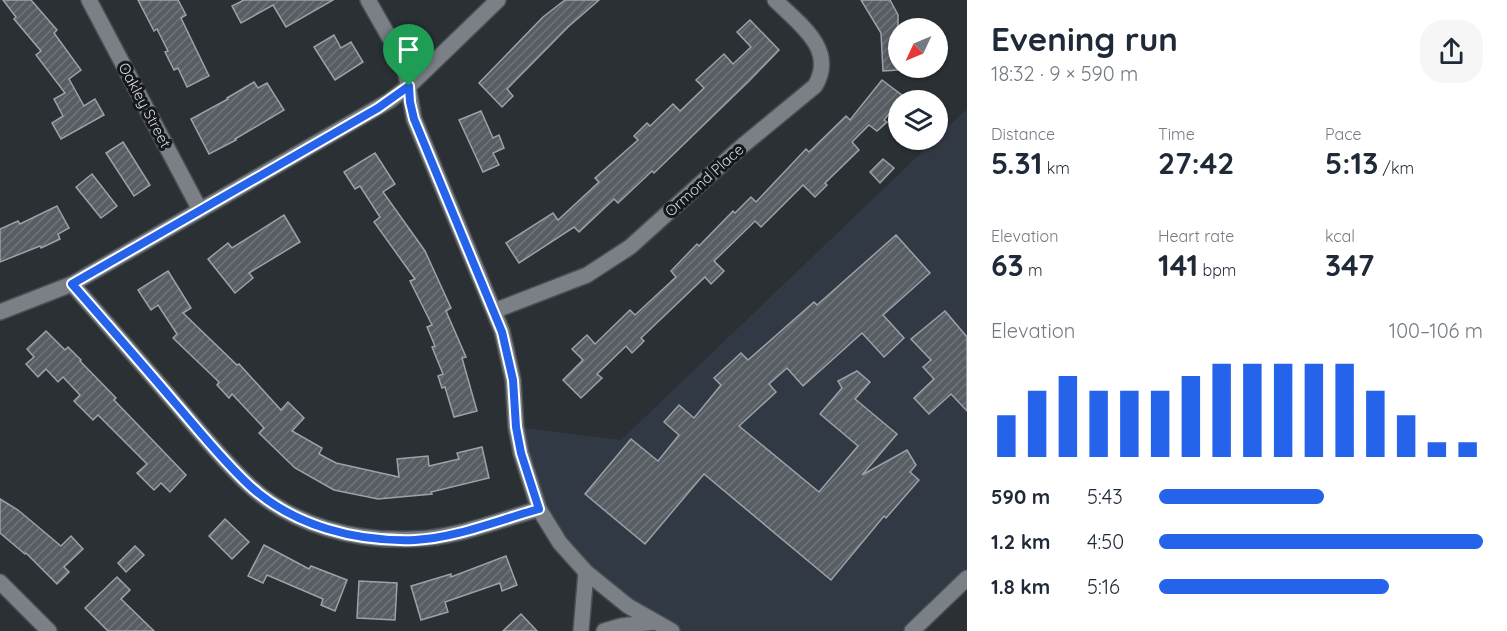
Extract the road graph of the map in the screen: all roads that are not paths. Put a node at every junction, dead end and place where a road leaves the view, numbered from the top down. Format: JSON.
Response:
{"nodes":[{"id":1,"x":89,"y":0,"type":"edge"},
{"id":2,"x":368,"y":0,"type":"edge"},
{"id":3,"x":498,"y":0,"type":"edge"},
{"id":4,"x":775,"y":0,"type":"edge"},
{"id":5,"x":409,"y":86,"type":"junction"},
{"id":6,"x":200,"y":210,"type":"junction"},
{"id":7,"x":72,"y":284,"type":"junction"},
{"id":8,"x":494,"y":311,"type":"junction"},
{"id":9,"x":0,"y":312,"type":"edge"},
{"id":10,"x":539,"y":509,"type":"junction"},
{"id":11,"x":586,"y":572,"type":"junction"},
{"id":12,"x":967,"y":578,"type":"edge"},
{"id":13,"x":0,"y":582,"type":"edge"},
{"id":14,"x":655,"y":622,"type":"junction"},
{"id":15,"x":49,"y":631,"type":"edge"},
{"id":16,"x":581,"y":631,"type":"edge"},
{"id":17,"x":604,"y":631,"type":"edge"},
{"id":18,"x":672,"y":631,"type":"edge"},
{"id":19,"x":912,"y":631,"type":"edge"}],
"edges":[{"from":1,"to":6,"type":"street","name":"Oakley Street"},
{"from":2,"to":5,"type":"street"},
{"from":3,"to":5,"type":"street"},
{"from":4,"to":8,"type":"street","name":"Ormond Place"},
{"from":5,"to":6,"type":"street"},
{"from":5,"to":8,"type":"street"},
{"from":6,"to":7,"type":"street"},
{"from":7,"to":9,"type":"street"},
{"from":7,"to":10,"type":"street"},
{"from":8,"to":10,"type":"street"},
{"from":10,"to":11,"type":"street"},
{"from":11,"to":14,"type":"street"},
{"from":11,"to":16,"type":"street"},
{"from":12,"to":19,"type":"street"},
{"from":13,"to":15,"type":"street"},
{"from":14,"to":17,"type":"street"},
{"from":14,"to":18,"type":"street"}]}
